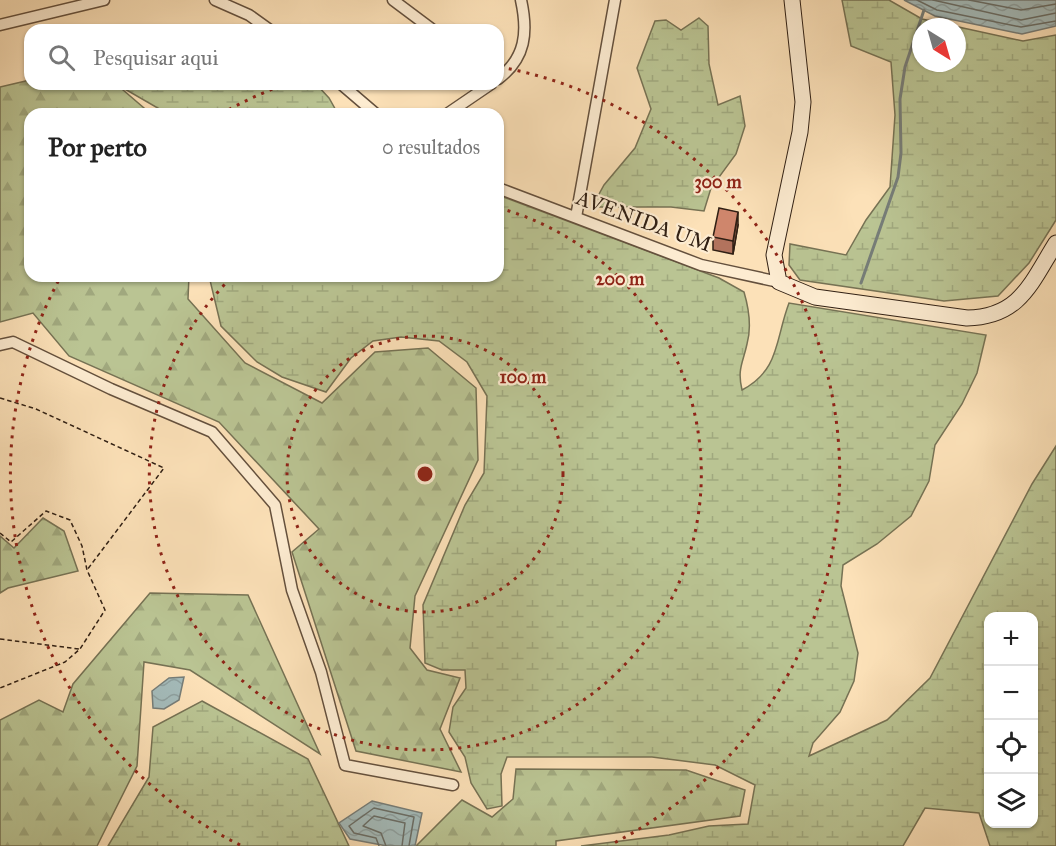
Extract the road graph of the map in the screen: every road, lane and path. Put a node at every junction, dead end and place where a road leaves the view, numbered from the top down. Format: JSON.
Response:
{"nodes":[{"id":1,"x":104,"y":0,"type":"edge"},
{"id":2,"x":215,"y":0,"type":"edge"},
{"id":3,"x":393,"y":0,"type":"edge"},
{"id":4,"x":521,"y":0,"type":"edge"},
{"id":5,"x":615,"y":0,"type":"edge"},
{"id":6,"x":792,"y":0,"type":"edge"},
{"id":7,"x":262,"y":24,"type":"edge"},
{"id":8,"x":425,"y":24,"type":"edge"},
{"id":9,"x":0,"y":25,"type":"edge"},
{"id":10,"x":504,"y":73,"type":"edge"},
{"id":11,"x":348,"y":90,"type":"edge"},
{"id":12,"x":481,"y":90,"type":"edge"},
{"id":13,"x":369,"y":108,"type":"edge"},
{"id":14,"x":456,"y":108,"type":"edge"},
{"id":15,"x":504,"y":190,"type":"edge"},
{"id":16,"x":576,"y":217,"type":"junction"},
{"id":17,"x":1056,"y":243,"type":"edge"},
{"id":18,"x":779,"y":282,"type":"junction"},
{"id":19,"x":0,"y":345,"type":"edge"},
{"id":20,"x":0,"y":398,"type":"edge"},
{"id":21,"x":0,"y":533,"type":"edge"},
{"id":22,"x":87,"y":570,"type":"junction"},
{"id":23,"x":0,"y":639,"type":"edge"},
{"id":24,"x":80,"y":649,"type":"junction"},
{"id":25,"x":0,"y":688,"type":"edge"},
{"id":26,"x":453,"y":785,"type":"dead end"}],
"edges":[{"from":1,"to":9,"type":"street"},
{"from":2,"to":7,"type":"street"},
{"from":3,"to":8,"type":"street"},
{"from":4,"to":10,"type":"street"},
{"from":5,"to":16,"type":"street"},
{"from":6,"to":18,"type":"main road"},
{"from":11,"to":13,"type":"street"},
{"from":12,"to":14,"type":"street"},
{"from":15,"to":16,"type":"street","name":"AVENIDA UM"},
{"from":16,"to":18,"type":"street","name":"AVENIDA UM"},
{"from":17,"to":18,"type":"main road"},
{"from":19,"to":26,"type":"street"},
{"from":20,"to":22,"type":"path"},
{"from":21,"to":22,"type":"path"},
{"from":22,"to":24,"type":"path"},
{"from":23,"to":24,"type":"path"},
{"from":24,"to":25,"type":"path"}]}
